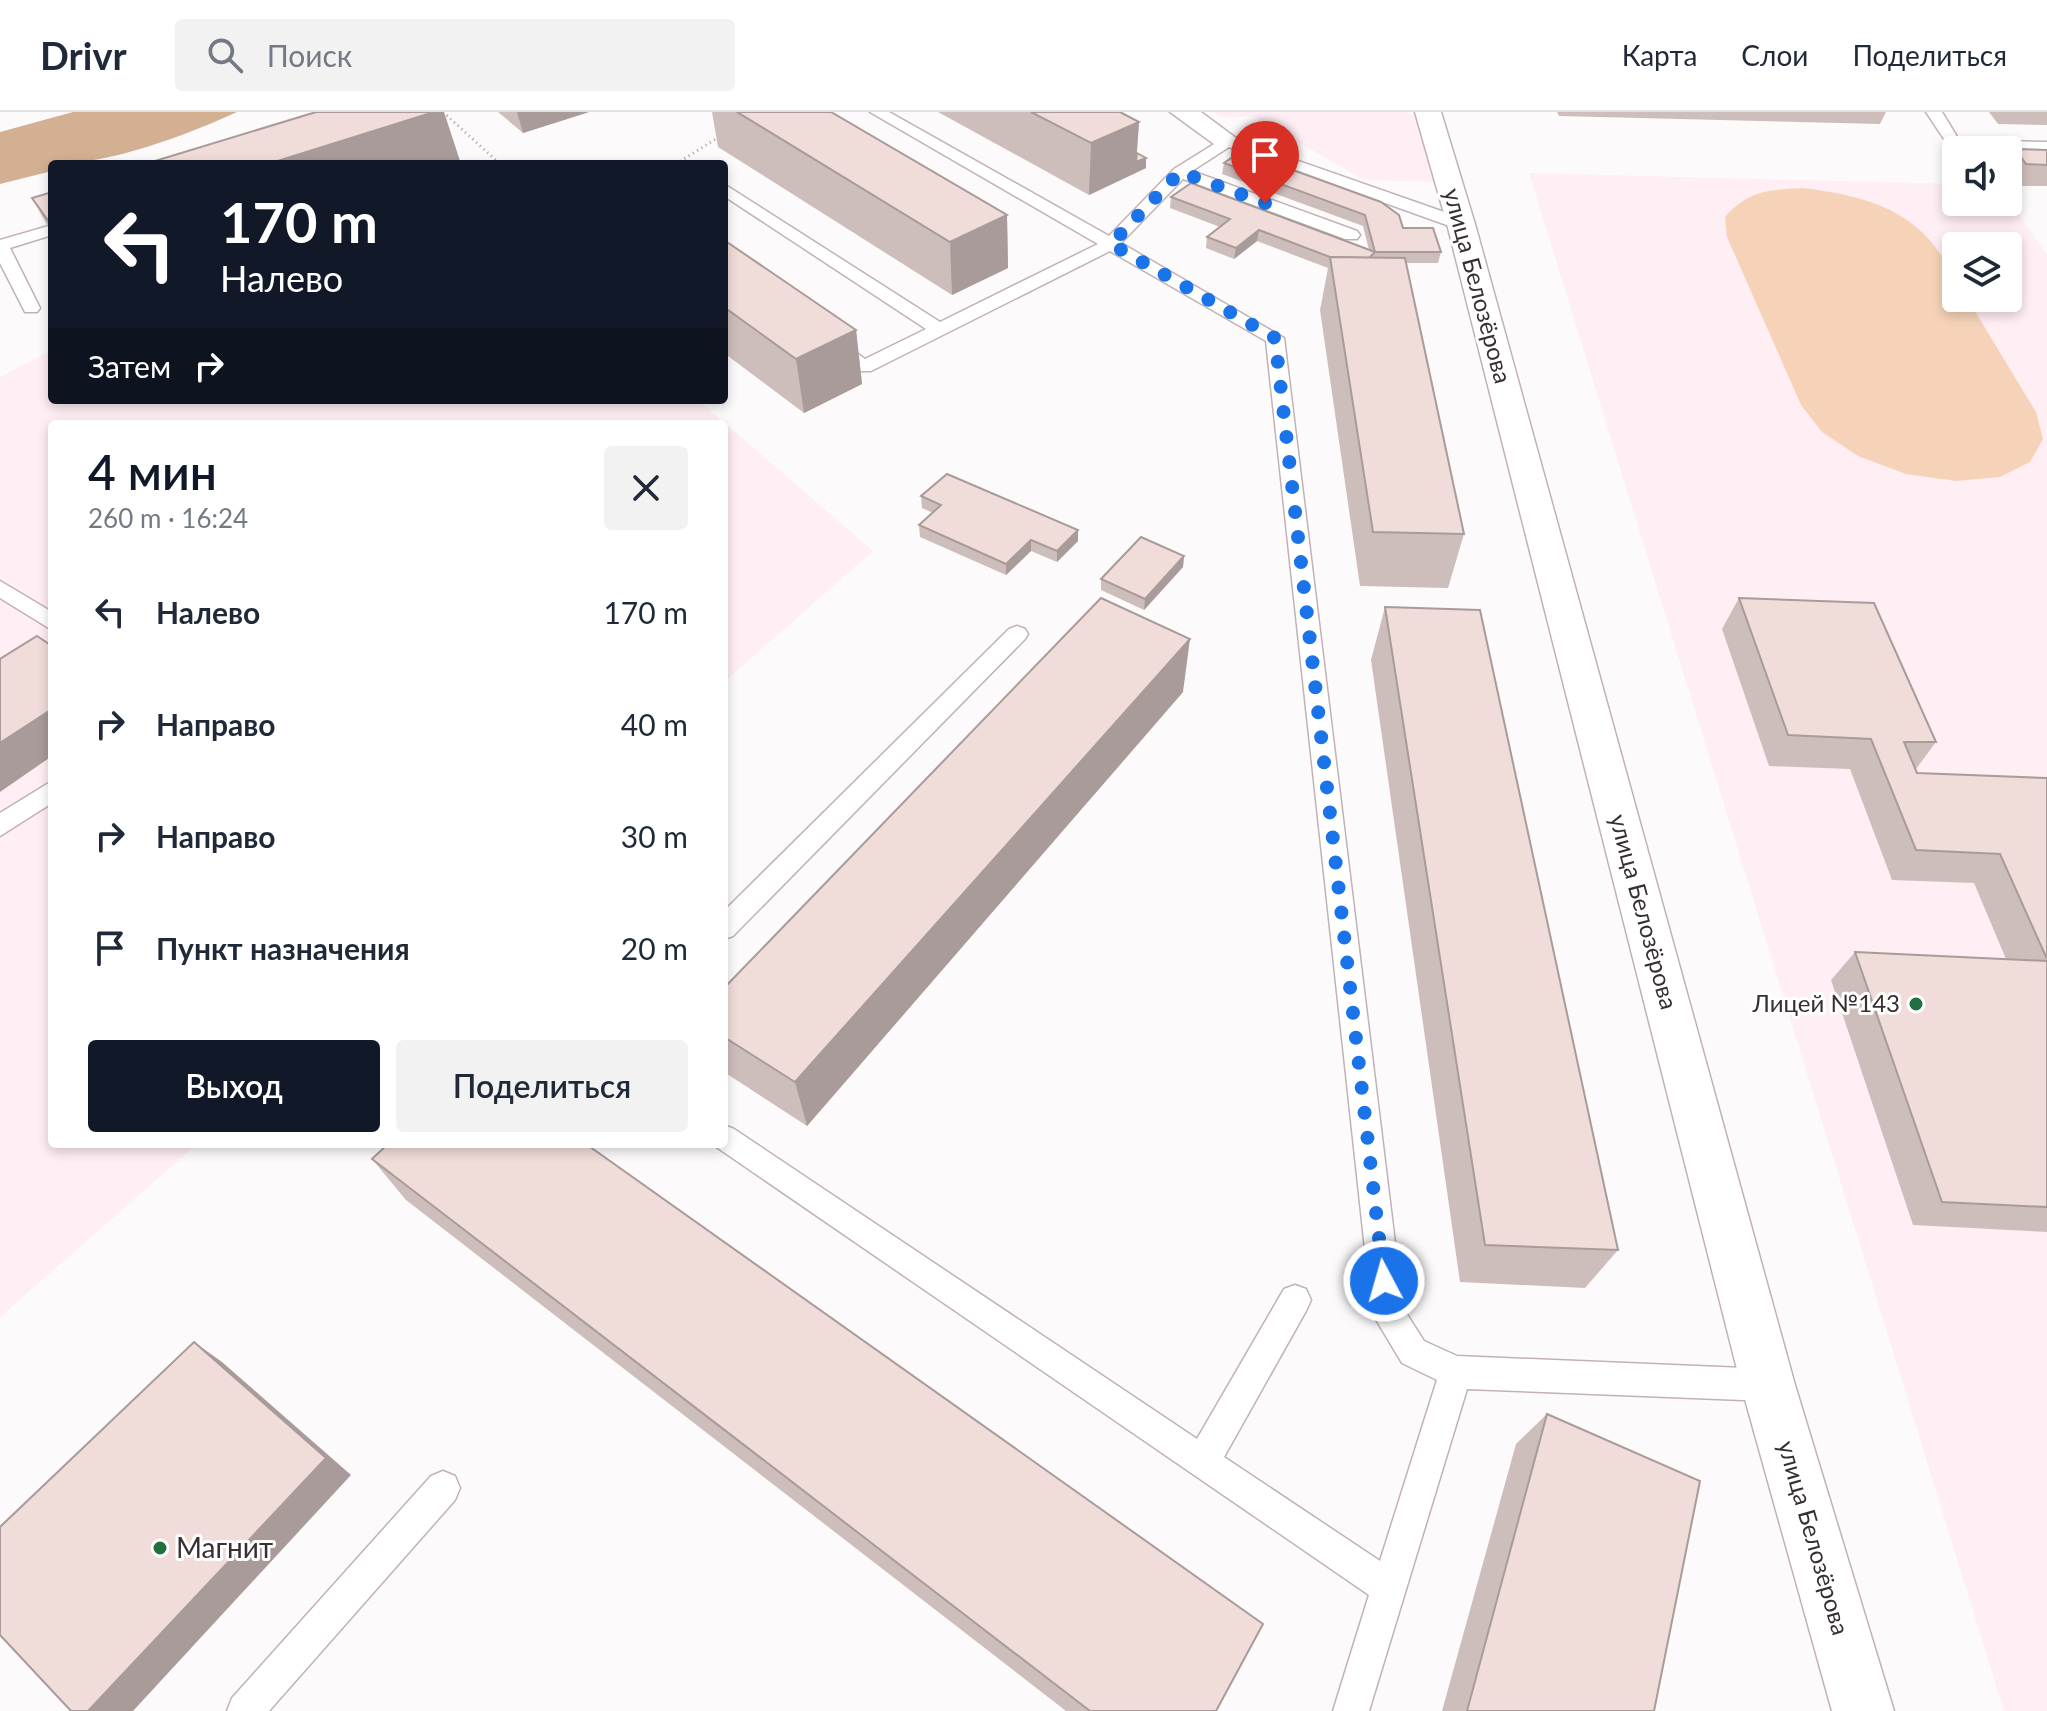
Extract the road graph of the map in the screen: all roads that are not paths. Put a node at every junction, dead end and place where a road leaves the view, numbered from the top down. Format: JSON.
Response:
{"nodes":[{"id":1,"x":878,"y":112,"type":"edge"},
{"id":2,"x":1183,"y":112,"type":"edge"},
{"id":3,"x":1428,"y":112,"type":"edge"},
{"id":4,"x":1934,"y":112,"type":"edge"},
{"id":5,"x":1950,"y":136,"type":"edge"},
{"id":6,"x":1227,"y":141,"type":"junction"},
{"id":7,"x":2022,"y":149,"type":"edge"},
{"id":8,"x":2047,"y":150,"type":"edge"},
{"id":9,"x":1180,"y":172,"type":"junction"},
{"id":10,"x":728,"y":192,"type":"edge"},
{"id":11,"x":1461,"y":224,"type":"junction"},
{"id":12,"x":48,"y":231,"type":"edge"},
{"id":13,"x":1351,"y":235,"type":"dead end"},
{"id":14,"x":1111,"y":244,"type":"junction"},
{"id":15,"x":0,"y":246,"type":"edge"},
{"id":16,"x":31,"y":308,"type":"dead end"},
{"id":17,"x":939,"y":329,"type":"junction"},
{"id":18,"x":813,"y":331,"type":"edge"},
{"id":19,"x":0,"y":588,"type":"edge"},
{"id":20,"x":48,"y":619,"type":"edge"},
{"id":21,"x":1017,"y":634,"type":"dead end"},
{"id":22,"x":48,"y":793,"type":"edge"},
{"id":23,"x":0,"y":826,"type":"edge"},
{"id":24,"x":728,"y":924,"type":"edge"},
{"id":25,"x":728,"y":1141,"type":"edge"},
{"id":26,"x":1295,"y":1300,"type":"dead end"},
{"id":27,"x":1456,"y":1372,"type":"junction"},
{"id":28,"x":1768,"y":1385,"type":"junction"},
{"id":29,"x":1202,"y":1462,"type":"junction"},
{"id":30,"x":443,"y":1488,"type":"dead end"},
{"id":31,"x":1389,"y":1588,"type":"junction"},
{"id":32,"x":245,"y":1711,"type":"edge"},
{"id":33,"x":1351,"y":1711,"type":"edge"},
{"id":34,"x":1863,"y":1711,"type":"edge"}],
"edges":[{"from":1,"to":14,"type":"lane"},
{"from":2,"to":6,"type":"street"},
{"from":3,"to":11,"type":"street","name":"улица Белозёрова"},
{"from":4,"to":5,"type":"lane"},
{"from":6,"to":9,"type":"lane"},
{"from":6,"to":11,"type":"lane"},
{"from":7,"to":8,"type":"street"},
{"from":9,"to":13,"type":"lane"},
{"from":9,"to":14,"type":"lane"},
{"from":10,"to":17,"type":"lane"},
{"from":11,"to":28,"type":"street","name":"улица Белозёрова"},
{"from":12,"to":15,"type":"lane"},
{"from":14,"to":17,"type":"lane"},
{"from":14,"to":27,"type":"lane"},
{"from":15,"to":16,"type":"lane"},
{"from":17,"to":18,"type":"lane"},
{"from":19,"to":20,"type":"lane"},
{"from":21,"to":24,"type":"lane"},
{"from":22,"to":23,"type":"lane"},
{"from":25,"to":29,"type":"lane"},
{"from":26,"to":29,"type":"lane"},
{"from":27,"to":28,"type":"lane"},
{"from":27,"to":31,"type":"lane"},
{"from":28,"to":34,"type":"street","name":"улица Белозёрова"},
{"from":29,"to":31,"type":"lane"},
{"from":30,"to":32,"type":"lane"},
{"from":31,"to":33,"type":"lane"}]}
